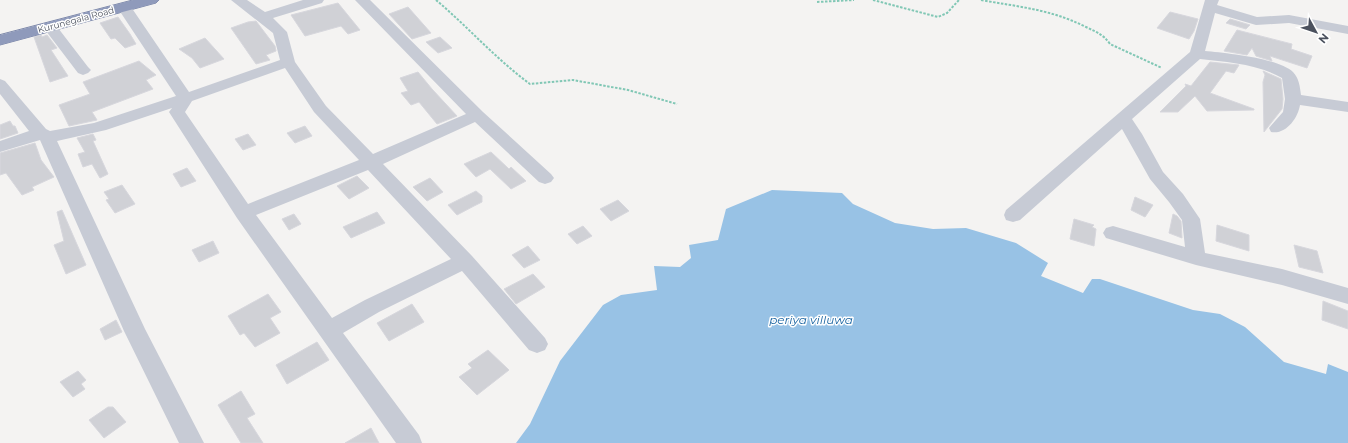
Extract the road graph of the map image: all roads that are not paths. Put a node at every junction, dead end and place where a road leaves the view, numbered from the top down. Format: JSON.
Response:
{"nodes":[{"id":1,"x":152,"y":0,"type":"edge"},
{"id":2,"x":238,"y":0,"type":"edge"},
{"id":3,"x":317,"y":0,"type":"edge"},
{"id":4,"x":362,"y":0,"type":"edge"},
{"id":5,"x":1211,"y":3,"type":"edge"},
{"id":6,"x":124,"y":7,"type":"junction"},
{"id":7,"x":263,"y":17,"type":"junction"},
{"id":8,"x":50,"y":27,"type":"junction"},
{"id":9,"x":1348,"y":30,"type":"edge"},
{"id":10,"x":0,"y":40,"type":"edge"},
{"id":11,"x":1197,"y":54,"type":"junction"},
{"id":12,"x":288,"y":62,"type":"junction"},
{"id":13,"x":83,"y":70,"type":"dead end"},
{"id":14,"x":4,"y":94,"type":"edge"},
{"id":15,"x":186,"y":98,"type":"junction"},
{"id":16,"x":1293,"y":99,"type":"junction"},
{"id":17,"x":1348,"y":107,"type":"edge"},
{"id":18,"x":477,"y":115,"type":"junction"},
{"id":19,"x":1123,"y":118,"type":"junction"},
{"id":20,"x":1277,"y":128,"type":"dead end"},
{"id":21,"x":44,"y":135,"type":"junction"},
{"id":22,"x":0,"y":147,"type":"edge"},
{"id":23,"x":370,"y":162,"type":"junction"},
{"id":24,"x":545,"y":178,"type":"dead end"},
{"id":25,"x":244,"y":213,"type":"junction"},
{"id":26,"x":1013,"y":215,"type":"dead end"},
{"id":27,"x":1113,"y":233,"type":"dead end"},
{"id":28,"x":1196,"y":258,"type":"junction"},
{"id":29,"x":465,"y":261,"type":"junction"},
{"id":30,"x":1348,"y":296,"type":"edge"},
{"id":31,"x":329,"y":331,"type":"junction"},
{"id":32,"x":537,"y":344,"type":"dead end"},
{"id":33,"x":192,"y":443,"type":"edge"},
{"id":34,"x":410,"y":443,"type":"edge"}],
"edges":[{"from":1,"to":6,"type":"highway","name":"Kurunegala Road"},
{"from":2,"to":7,"type":"street"},
{"from":3,"to":7,"type":"street"},
{"from":4,"to":18,"type":"street"},
{"from":5,"to":9,"type":"street"},
{"from":5,"to":11,"type":"street"},
{"from":6,"to":8,"type":"highway","name":"Kurunegala Road"},
{"from":6,"to":15,"type":"street"},
{"from":7,"to":12,"type":"street"},
{"from":8,"to":10,"type":"highway","name":"Kurunegala Road"},
{"from":8,"to":13,"type":"street"},
{"from":11,"to":16,"type":"street"},
{"from":11,"to":19,"type":"street"},
{"from":12,"to":15,"type":"street"},
{"from":12,"to":23,"type":"street"},
{"from":14,"to":21,"type":"street"},
{"from":15,"to":21,"type":"street"},
{"from":15,"to":25,"type":"street"},
{"from":16,"to":17,"type":"street"},
{"from":16,"to":20,"type":"street"},
{"from":18,"to":23,"type":"street"},
{"from":18,"to":24,"type":"street"},
{"from":19,"to":26,"type":"street"},
{"from":19,"to":28,"type":"street"},
{"from":21,"to":22,"type":"street"},
{"from":21,"to":33,"type":"street"},
{"from":23,"to":25,"type":"street"},
{"from":23,"to":29,"type":"street"},
{"from":25,"to":31,"type":"street"},
{"from":27,"to":28,"type":"street"},
{"from":28,"to":30,"type":"street"},
{"from":29,"to":31,"type":"street"},
{"from":29,"to":32,"type":"street"},
{"from":31,"to":34,"type":"street"}]}
